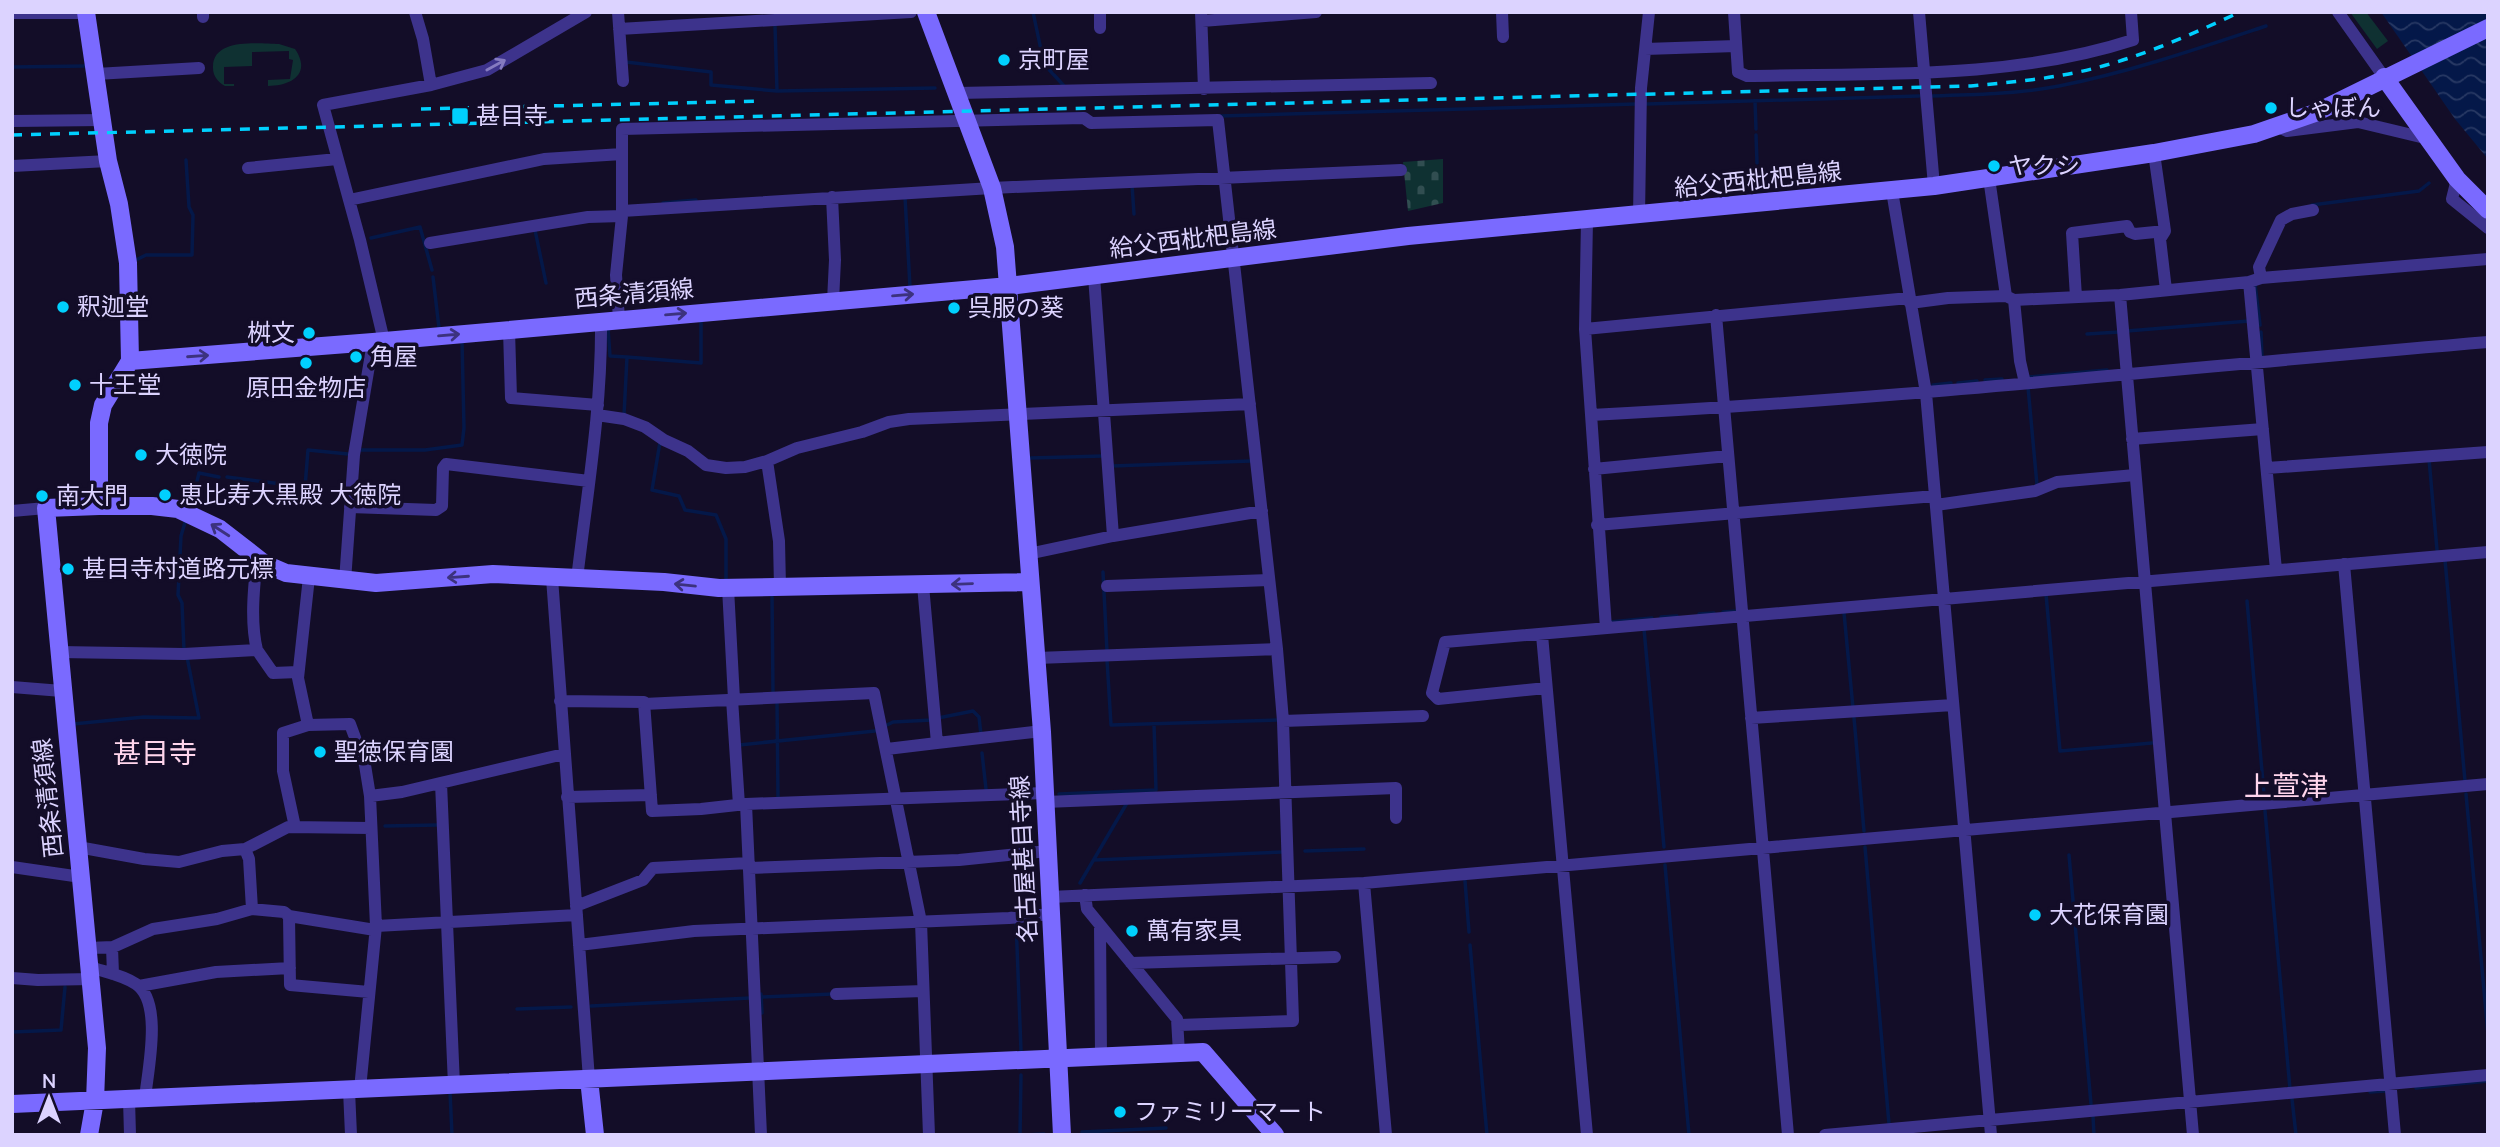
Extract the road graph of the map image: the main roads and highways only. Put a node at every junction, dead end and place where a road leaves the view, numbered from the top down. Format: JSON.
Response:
{"nodes":[{"id":1,"x":926,"y":12,"type":"edge"},
{"id":2,"x":86,"y":13,"type":"edge"},
{"id":3,"x":2488,"y":28,"type":"edge"},
{"id":4,"x":2389,"y":75,"type":"junction"},
{"id":5,"x":2488,"y":211,"type":"edge"},
{"id":6,"x":1009,"y":286,"type":"junction"},
{"id":7,"x":130,"y":361,"type":"junction"},
{"id":8,"x":99,"y":506,"type":"junction"},
{"id":9,"x":1030,"y":582,"type":"junction"},
{"id":10,"x":1059,"y":1059,"type":"junction"},
{"id":11,"x":589,"y":1079,"type":"junction"},
{"id":12,"x":95,"y":1101,"type":"junction"},
{"id":13,"x":12,"y":1104,"type":"edge"},
{"id":14,"x":89,"y":1135,"type":"edge"},
{"id":15,"x":595,"y":1135,"type":"edge"},
{"id":16,"x":1062,"y":1135,"type":"edge"},
{"id":17,"x":1275,"y":1135,"type":"edge"}],
"edges":[{"from":1,"to":6,"type":"main road"},
{"from":2,"to":7,"type":"main road"},
{"from":3,"to":4,"type":"main road","name":"給父西枇杷島線"},
{"from":4,"to":5,"type":"main road"},
{"from":4,"to":6,"type":"main road","name":"給父西枇杷島線"},
{"from":7,"to":6,"type":"main road","name":"西条清須線","one_way":true},
{"from":6,"to":9,"type":"main road","name":"名古屋甚目寺線"},
{"from":7,"to":8,"type":"main road"},
{"from":9,"to":8,"type":"main road","one_way":true},
{"from":8,"to":12,"type":"main road","name":"西条清須線"},
{"from":9,"to":10,"type":"main road","name":"名古屋甚目寺線"},
{"from":10,"to":11,"type":"main road"},
{"from":10,"to":16,"type":"main road","name":"名古屋甚目寺線"},
{"from":10,"to":17,"type":"main road"},
{"from":11,"to":12,"type":"main road"},
{"from":11,"to":15,"type":"main road"},
{"from":12,"to":13,"type":"main road"},
{"from":12,"to":14,"type":"main road","name":"西条清須線"}]}
